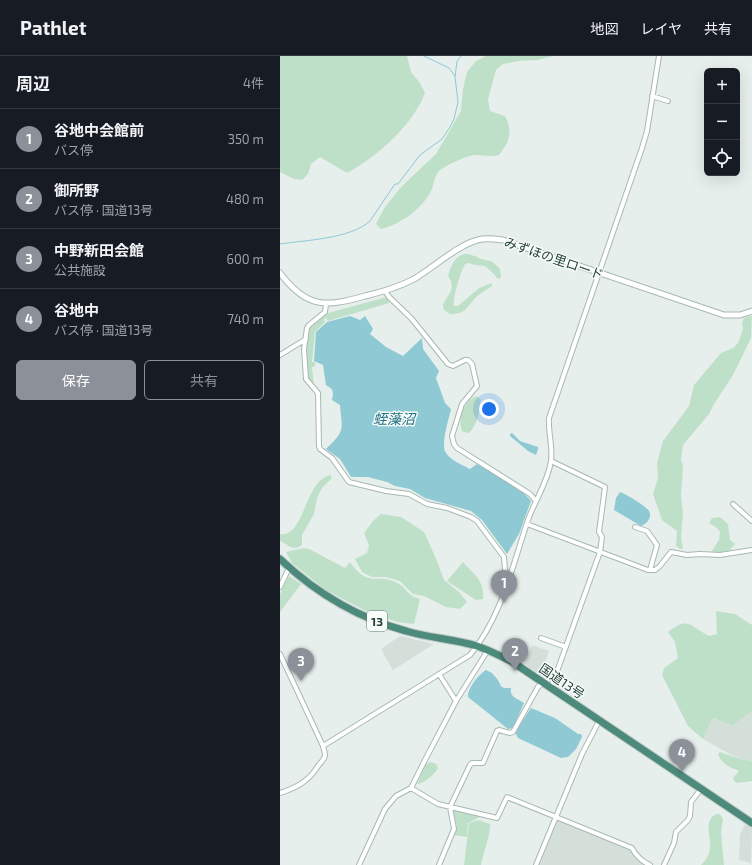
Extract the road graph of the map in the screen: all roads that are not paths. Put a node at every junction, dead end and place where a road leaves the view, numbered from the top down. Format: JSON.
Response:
{"nodes":[{"id":1,"x":659,"y":56,"type":"edge"},
{"id":2,"x":652,"y":96,"type":"junction"},
{"id":3,"x":668,"y":101,"type":"dead end"},
{"id":4,"x":280,"y":273,"type":"edge"},
{"id":5,"x":599,"y":273,"type":"junction"},
{"id":6,"x":385,"y":291,"type":"junction"},
{"id":7,"x":326,"y":304,"type":"junction"},
{"id":8,"x":752,"y":311,"type":"edge"},
{"id":9,"x":306,"y":339,"type":"junction"},
{"id":10,"x":280,"y":354,"type":"edge"},
{"id":11,"x":551,"y":461,"type":"junction"},
{"id":12,"x":536,"y":501,"type":"junction"},
{"id":13,"x":733,"y":504,"type":"dead end"},
{"id":14,"x":752,"y":521,"type":"edge"},
{"id":15,"x":527,"y":524,"type":"junction"},
{"id":16,"x":634,"y":527,"type":"dead end"},
{"id":17,"x":752,"y":550,"type":"edge"},
{"id":18,"x":600,"y":552,"type":"junction"},
{"id":19,"x":280,"y":560,"type":"edge"},
{"id":20,"x":289,"y":568,"type":"junction"},
{"id":21,"x":650,"y":570,"type":"junction"},
{"id":22,"x":509,"y":580,"type":"junction"},
{"id":23,"x":280,"y":587,"type":"edge"},
{"id":24,"x":541,"y":638,"type":"dead end"},
{"id":25,"x":476,"y":646,"type":"junction"},
{"id":26,"x":566,"y":646,"type":"junction"},
{"id":27,"x":488,"y":650,"type":"junction"},
{"id":28,"x":280,"y":654,"type":"edge"},
{"id":29,"x":439,"y":674,"type":"junction"},
{"id":30,"x":543,"y":682,"type":"junction"},
{"id":31,"x":551,"y":688,"type":"junction"},
{"id":32,"x":456,"y":702,"type":"junction"},
{"id":33,"x":599,"y":721,"type":"junction"},
{"id":34,"x":324,"y":746,"type":"junction"},
{"id":35,"x":411,"y":788,"type":"junction"},
{"id":36,"x":701,"y":789,"type":"junction"},
{"id":37,"x":280,"y":793,"type":"edge"},
{"id":38,"x":450,"y":807,"type":"junction"},
{"id":39,"x":556,"y":817,"type":"junction"},
{"id":40,"x":752,"y":823,"type":"edge"},
{"id":41,"x":359,"y":865,"type":"edge"},
{"id":42,"x":439,"y":865,"type":"edge"},
{"id":43,"x":536,"y":865,"type":"edge"},
{"id":44,"x":650,"y":865,"type":"edge"},
{"id":45,"x":664,"y":865,"type":"edge"}],
"edges":[{"from":1,"to":2,"type":"street"},
{"from":2,"to":3,"type":"street"},
{"from":2,"to":5,"type":"street"},
{"from":4,"to":7,"type":"street","name":"みずほの里ロード"},
{"from":5,"to":6,"type":"street","name":"みずほの里ロード"},
{"from":5,"to":8,"type":"street","name":"みずほの里ロード"},
{"from":5,"to":11,"type":"street"},
{"from":6,"to":7,"type":"street","name":"みずほの里ロード"},
{"from":6,"to":12,"type":"street"},
{"from":7,"to":9,"type":"street"},
{"from":9,"to":10,"type":"street"},
{"from":9,"to":22,"type":"street"},
{"from":11,"to":12,"type":"street"},
{"from":11,"to":18,"type":"street"},
{"from":12,"to":15,"type":"street"},
{"from":13,"to":14,"type":"street"},
{"from":15,"to":18,"type":"street"},
{"from":15,"to":22,"type":"street"},
{"from":16,"to":21,"type":"street"},
{"from":17,"to":21,"type":"street"},
{"from":18,"to":21,"type":"street"},
{"from":18,"to":26,"type":"street"},
{"from":19,"to":20,"type":"highway","name":"国道13号","number":"13"},
{"from":20,"to":23,"type":"street"},
{"from":20,"to":25,"type":"highway","name":"国道13号","number":"13"},
{"from":22,"to":25,"type":"street"},
{"from":24,"to":26,"type":"street"},
{"from":25,"to":27,"type":"highway","name":"国道13号","number":"13"},
{"from":25,"to":29,"type":"street"},
{"from":26,"to":31,"type":"street"},
{"from":27,"to":30,"type":"highway","name":"国道13号","number":"13"},
{"from":27,"to":32,"type":"street"},
{"from":28,"to":34,"type":"street"},
{"from":29,"to":32,"type":"street"},
{"from":29,"to":34,"type":"street"},
{"from":30,"to":31,"type":"highway","name":"国道13号","number":"13"},
{"from":30,"to":38,"type":"street"},
{"from":31,"to":33,"type":"highway","name":"国道13号","number":"13"},
{"from":32,"to":35,"type":"street"},
{"from":33,"to":36,"type":"highway","name":"国道13号","number":"13"},
{"from":33,"to":39,"type":"street"},
{"from":34,"to":37,"type":"street"},
{"from":35,"to":38,"type":"street"},
{"from":35,"to":41,"type":"street"},
{"from":36,"to":40,"type":"highway","name":"国道13号","number":"13"},
{"from":36,"to":45,"type":"street"},
{"from":38,"to":39,"type":"street"},
{"from":38,"to":42,"type":"street"},
{"from":39,"to":43,"type":"street"},
{"from":39,"to":44,"type":"street"}]}
